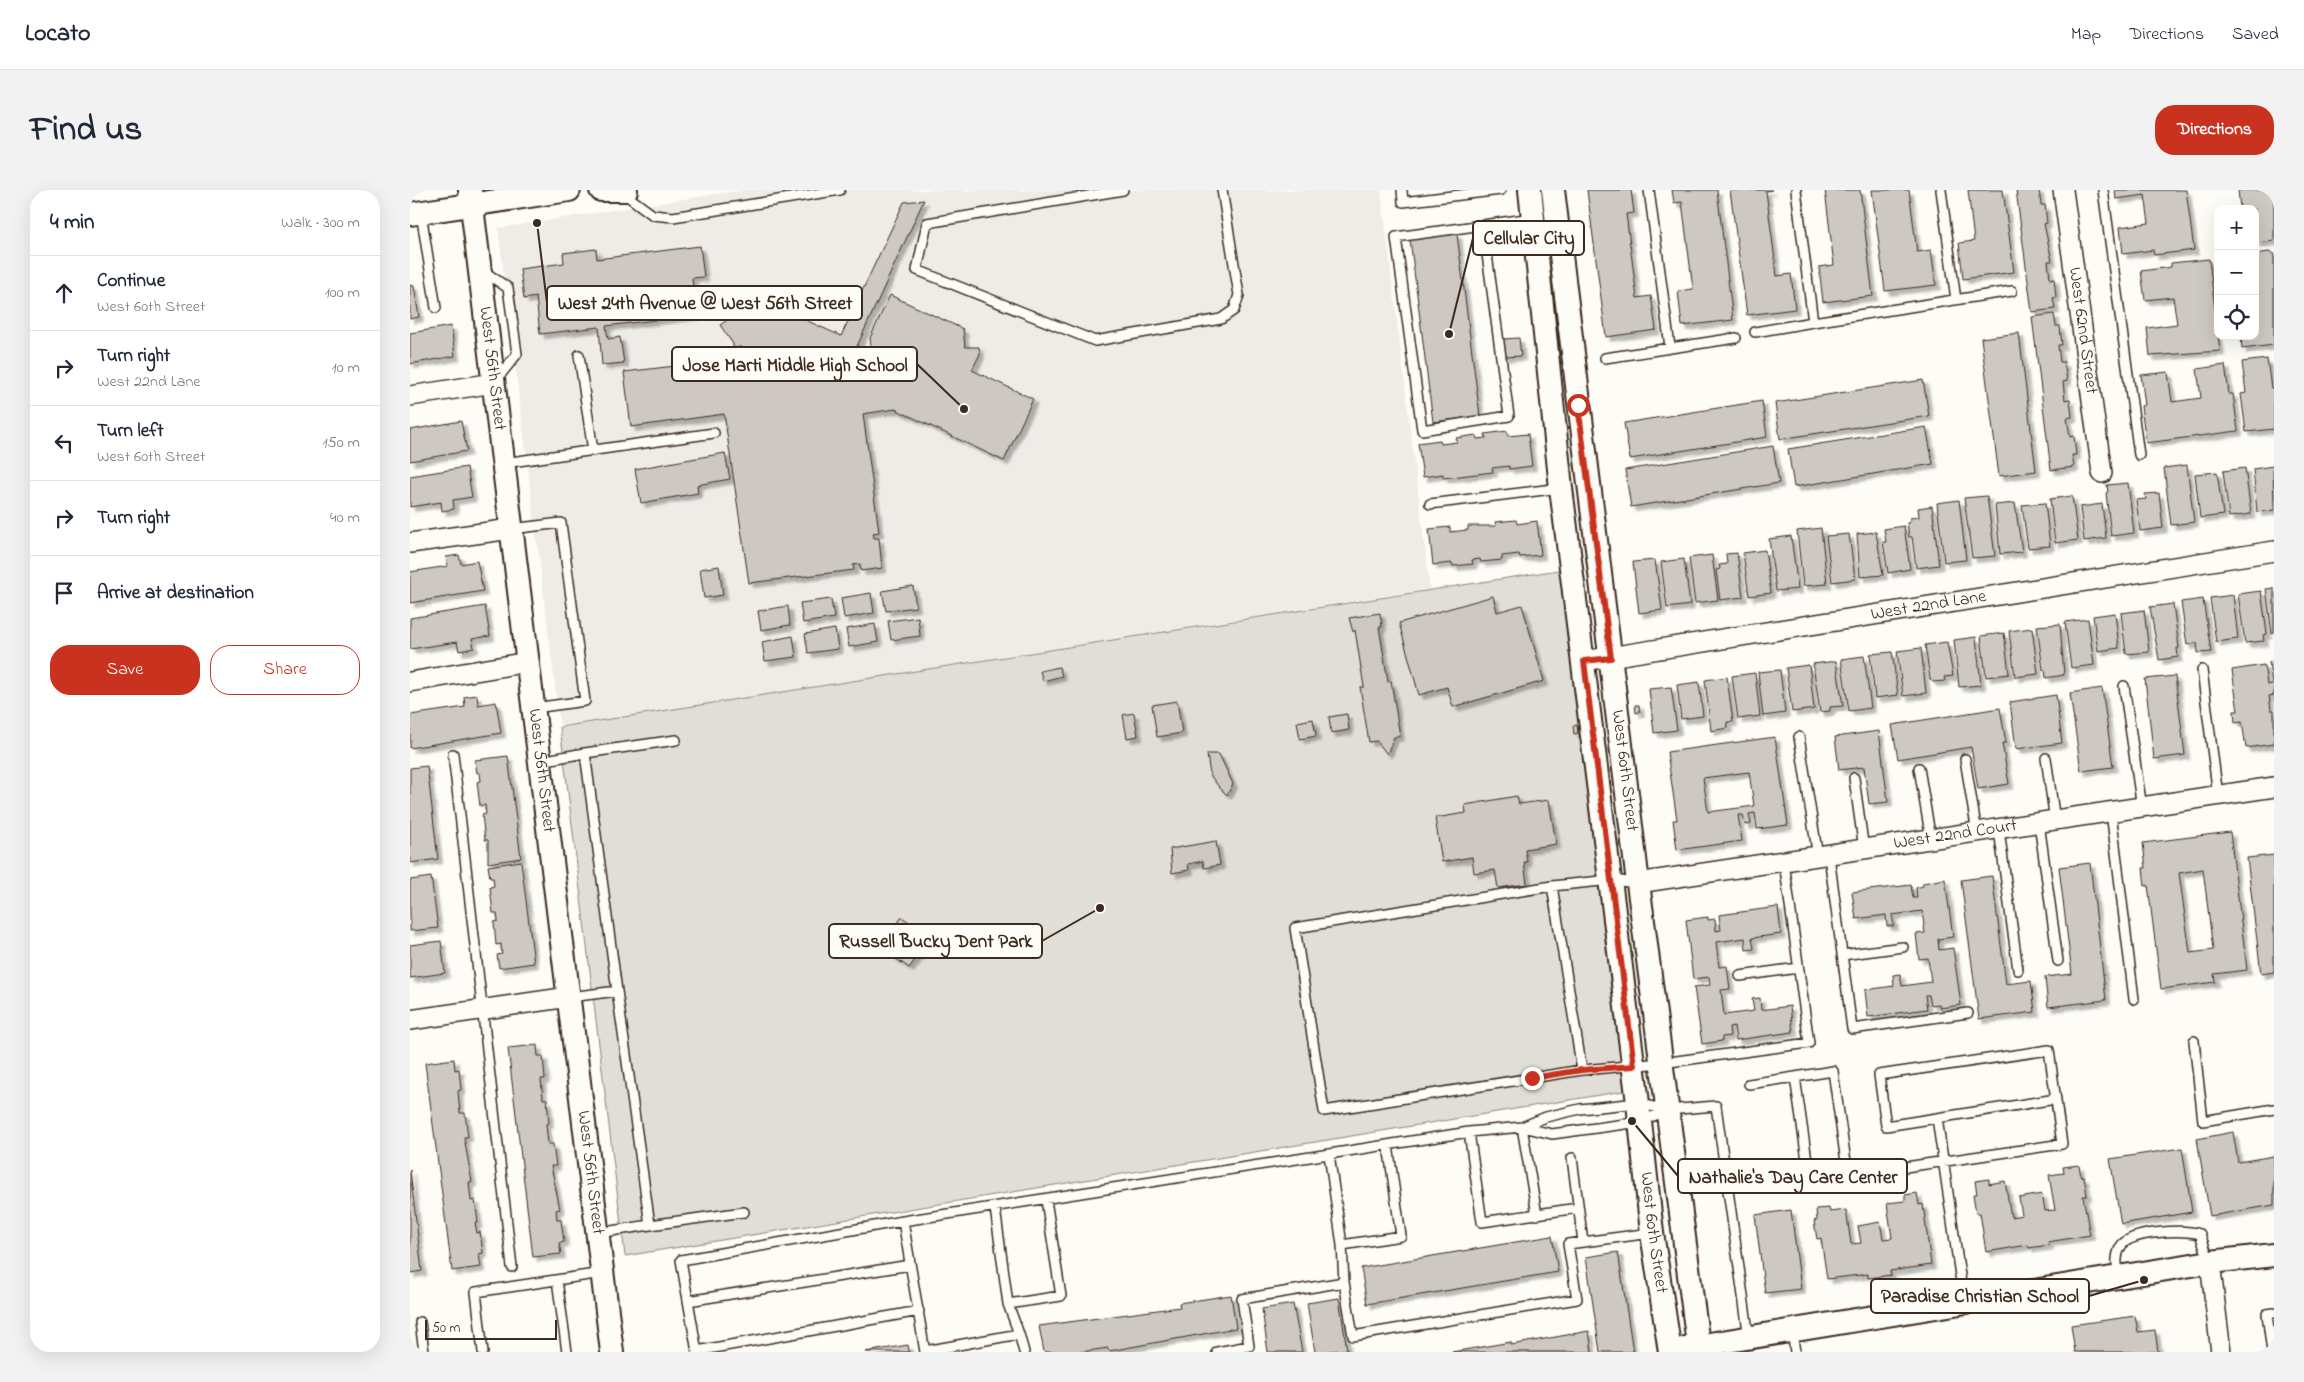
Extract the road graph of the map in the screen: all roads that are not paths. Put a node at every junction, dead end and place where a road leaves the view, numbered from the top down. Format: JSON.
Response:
{"nodes":[{"id":1,"x":569,"y":190,"type":"edge"},
{"id":2,"x":616,"y":190,"type":"edge"},
{"id":3,"x":840,"y":190,"type":"edge"},
{"id":4,"x":1123,"y":190,"type":"edge"},
{"id":5,"x":1222,"y":190,"type":"edge"},
{"id":6,"x":1402,"y":190,"type":"edge"},
{"id":7,"x":1501,"y":190,"type":"edge"},
{"id":8,"x":1530,"y":190,"type":"edge"},
{"id":9,"x":1553,"y":190,"type":"edge"},
{"id":10,"x":1649,"y":190,"type":"edge"},
{"id":11,"x":1796,"y":190,"type":"edge"},
{"id":12,"x":1941,"y":190,"type":"edge"},
{"id":13,"x":2063,"y":190,"type":"edge"},
{"id":14,"x":2103,"y":190,"type":"edge"},
{"id":15,"x":528,"y":193,"type":"edge"},
{"id":16,"x":471,"y":197,"type":"edge"},
{"id":17,"x":415,"y":213,"type":"edge"},
{"id":18,"x":1533,"y":218,"type":"junction"},
{"id":19,"x":1483,"y":225,"type":"junction"},
{"id":20,"x":2012,"y":291,"type":"dead end"},
{"id":21,"x":1956,"y":300,"type":"junction"},
{"id":22,"x":436,"y":308,"type":"dead end"},
{"id":23,"x":1813,"y":322,"type":"junction"},
{"id":24,"x":1755,"y":332,"type":"dead end"},
{"id":25,"x":1736,"y":338,"type":"dead end"},
{"id":26,"x":1670,"y":347,"type":"junction"},
{"id":27,"x":579,"y":355,"type":"dead end"},
{"id":28,"x":1605,"y":358,"type":"dead end"},
{"id":29,"x":494,"y":383,"type":"junction"},
{"id":30,"x":410,"y":396,"type":"edge"},
{"id":31,"x":1554,"y":417,"type":"junction"},
{"id":32,"x":714,"y":434,"type":"dead end"},
{"id":33,"x":592,"y":451,"type":"junction"},
{"id":34,"x":1584,"y":454,"type":"junction"},
{"id":35,"x":2139,"y":455,"type":"dead end"},
{"id":36,"x":504,"y":463,"type":"junction"},
{"id":37,"x":2102,"y":473,"type":"dead end"},
{"id":38,"x":1562,"y":488,"type":"junction"},
{"id":39,"x":1430,"y":504,"type":"dead end"},
{"id":40,"x":511,"y":529,"type":"junction"},
{"id":41,"x":410,"y":543,"type":"edge"},
{"id":42,"x":2274,"y":551,"type":"edge"},
{"id":43,"x":1611,"y":658,"type":"junction"},
{"id":44,"x":1584,"y":661,"type":"junction"},
{"id":45,"x":528,"y":662,"type":"junction"},
{"id":46,"x":2202,"y":670,"type":"dead end"},
{"id":47,"x":410,"y":682,"type":"edge"},
{"id":48,"x":2124,"y":686,"type":"dead end"},
{"id":49,"x":534,"y":708,"type":"junction"},
{"id":50,"x":1799,"y":737,"type":"dead end"},
{"id":51,"x":676,"y":740,"type":"dead end"},
{"id":52,"x":585,"y":753,"type":"junction"},
{"id":53,"x":453,"y":754,"type":"dead end"},
{"id":54,"x":2046,"y":758,"type":"dead end"},
{"id":55,"x":1965,"y":759,"type":"dead end"},
{"id":56,"x":540,"y":761,"type":"junction"},
{"id":57,"x":1919,"y":768,"type":"dead end"},
{"id":58,"x":1854,"y":778,"type":"dead end"},
{"id":59,"x":2274,"y":787,"type":"edge"},
{"id":60,"x":2218,"y":796,"type":"junction"},
{"id":61,"x":2142,"y":808,"type":"junction"},
{"id":62,"x":2111,"y":812,"type":"junction"},
{"id":63,"x":2047,"y":822,"type":"junction"},
{"id":64,"x":1999,"y":830,"type":"junction"},
{"id":65,"x":1977,"y":833,"type":"junction"},
{"id":66,"x":1931,"y":840,"type":"junction"},
{"id":67,"x":1864,"y":850,"type":"junction"},
{"id":68,"x":1824,"y":856,"type":"junction"},
{"id":69,"x":1784,"y":862,"type":"junction"},
{"id":70,"x":1611,"y":880,"type":"junction"},
{"id":71,"x":1638,"y":883,"type":"junction"},
{"id":72,"x":1552,"y":886,"type":"junction"},
{"id":73,"x":1903,"y":947,"type":"dead end"},
{"id":74,"x":1842,"y":955,"type":"junction"},
{"id":75,"x":2058,"y":961,"type":"dead end"},
{"id":76,"x":1798,"y":968,"type":"junction"},
{"id":77,"x":2018,"y":970,"type":"dead end"},
{"id":78,"x":1740,"y":976,"type":"dead end"},
{"id":79,"x":618,"y":991,"type":"junction"},
{"id":80,"x":569,"y":997,"type":"junction"},
{"id":81,"x":2134,"y":999,"type":"dead end"},
{"id":82,"x":482,"y":1010,"type":"junction"},
{"id":83,"x":1968,"y":1013,"type":"dead end"},
{"id":84,"x":410,"y":1020,"type":"edge"},
{"id":85,"x":2194,"y":1042,"type":"dead end"},
{"id":86,"x":1662,"y":1064,"type":"junction"},
{"id":87,"x":1634,"y":1066,"type":"junction"},
{"id":88,"x":1582,"y":1070,"type":"junction"},
{"id":89,"x":1795,"y":1076,"type":"junction"},
{"id":90,"x":1748,"y":1084,"type":"dead end"},
{"id":91,"x":2056,"y":1099,"type":"junction"},
{"id":92,"x":2274,"y":1109,"type":"edge"},
{"id":93,"x":1667,"y":1110,"type":"junction"},
{"id":94,"x":1639,"y":1112,"type":"junction"},
{"id":95,"x":1937,"y":1118,"type":"junction"},
{"id":96,"x":1522,"y":1127,"type":"junction"},
{"id":97,"x":1469,"y":1132,"type":"junction"},
{"id":98,"x":1388,"y":1145,"type":"junction"},
{"id":99,"x":1329,"y":1154,"type":"junction"},
{"id":100,"x":1572,"y":1158,"type":"dead end"},
{"id":101,"x":1944,"y":1161,"type":"junction"},
{"id":102,"x":1848,"y":1176,"type":"junction"},
{"id":103,"x":1046,"y":1200,"type":"junction"},
{"id":104,"x":995,"y":1208,"type":"junction"},
{"id":105,"x":1578,"y":1208,"type":"junction"},
{"id":106,"x":744,"y":1212,"type":"dead end"},
{"id":107,"x":1537,"y":1214,"type":"junction"},
{"id":108,"x":903,"y":1221,"type":"junction"},
{"id":109,"x":650,"y":1225,"type":"junction"},
{"id":110,"x":598,"y":1233,"type":"junction"},
{"id":111,"x":1652,"y":1233,"type":"junction"},
{"id":112,"x":1583,"y":1242,"type":"junction"},
{"id":113,"x":1342,"y":1245,"type":"junction"},
{"id":114,"x":2274,"y":1255,"type":"edge"},
{"id":115,"x":2210,"y":1262,"type":"junction"},
{"id":116,"x":910,"y":1265,"type":"junction"},
{"id":117,"x":512,"y":1267,"type":"dead end"},
{"id":118,"x":602,"y":1273,"type":"junction"},
{"id":119,"x":2118,"y":1278,"type":"junction"},
{"id":120,"x":557,"y":1280,"type":"junction"},
{"id":121,"x":1344,"y":1282,"type":"junction"},
{"id":122,"x":688,"y":1301,"type":"junction"},
{"id":123,"x":1964,"y":1303,"type":"junction"},
{"id":124,"x":1008,"y":1304,"type":"junction"},
{"id":125,"x":919,"y":1311,"type":"junction"},
{"id":126,"x":2274,"y":1313,"type":"edge"},
{"id":127,"x":420,"y":1322,"type":"dead end"},
{"id":128,"x":1019,"y":1334,"type":"junction"},
{"id":129,"x":1749,"y":1338,"type":"junction"},
{"id":130,"x":1794,"y":1341,"type":"edge"},
{"id":131,"x":1699,"y":1349,"type":"edge"},
{"id":132,"x":697,"y":1351,"type":"edge"},
{"id":133,"x":925,"y":1351,"type":"edge"},
{"id":134,"x":424,"y":1352,"type":"edge"},
{"id":135,"x":483,"y":1352,"type":"edge"},
{"id":136,"x":567,"y":1352,"type":"edge"},
{"id":137,"x":612,"y":1352,"type":"edge"},
{"id":138,"x":1024,"y":1352,"type":"edge"},
{"id":139,"x":1217,"y":1352,"type":"edge"},
{"id":140,"x":1670,"y":1352,"type":"edge"},
{"id":141,"x":2221,"y":1352,"type":"edge"},
{"id":142,"x":2272,"y":1352,"type":"edge"}],
"edges":[{"from":1,"to":15,"type":"street"},
{"from":2,"to":3,"type":"lane"},
{"from":4,"to":5,"type":"lane"},
{"from":6,"to":7,"type":"lane"},
{"from":8,"to":18,"type":"street","name":"West 60th Street"},
{"from":9,"to":34,"type":"street","name":"West 60th Street"},
{"from":10,"to":26,"type":"lane"},
{"from":11,"to":23,"type":"lane"},
{"from":12,"to":21,"type":"lane"},
{"from":13,"to":37,"type":"street","name":"West 62nd Street"},
{"from":14,"to":35,"type":"lane"},
{"from":15,"to":16,"type":"street"},
{"from":16,"to":17,"type":"street"},
{"from":16,"to":29,"type":"street","name":"West 56th Street"},
{"from":17,"to":22,"type":"lane"},
{"from":18,"to":19,"type":"lane"},
{"from":18,"to":31,"type":"street","name":"West 60th Street"},
{"from":19,"to":19,"type":"lane"},
{"from":20,"to":21,"type":"lane"},
{"from":21,"to":23,"type":"lane"},
{"from":23,"to":24,"type":"lane"},
{"from":25,"to":26,"type":"lane"},
{"from":26,"to":28,"type":"lane"},
{"from":27,"to":33,"type":"lane"},
{"from":29,"to":30,"type":"street"},
{"from":29,"to":36,"type":"street","name":"West 56th Street"},
{"from":31,"to":34,"type":"street"},
{"from":31,"to":38,"type":"street","name":"West 60th Street"},
{"from":32,"to":33,"type":"lane"},
{"from":33,"to":36,"type":"lane"},
{"from":34,"to":43,"type":"street","name":"West 60th Street"},
{"from":36,"to":40,"type":"street","name":"West 56th Street"},
{"from":38,"to":39,"type":"lane"},
{"from":38,"to":44,"type":"street","name":"West 60th Street"},
{"from":40,"to":41,"type":"street"},
{"from":40,"to":45,"type":"street","name":"West 56th Street"},
{"from":40,"to":49,"type":"lane"},
{"from":42,"to":43,"type":"street","name":"West 22nd Lane"},
{"from":43,"to":44,"type":"street","name":"West 22nd Lane"},
{"from":43,"to":71,"type":"street","name":"West 60th Street"},
{"from":44,"to":70,"type":"street","name":"West 60th Street"},
{"from":45,"to":47,"type":"street"},
{"from":45,"to":49,"type":"street","name":"West 56th Street"},
{"from":46,"to":60,"type":"lane"},
{"from":48,"to":61,"type":"lane"},
{"from":49,"to":56,"type":"street","name":"West 56th Street"},
{"from":50,"to":68,"type":"lane"},
{"from":51,"to":52,"type":"lane"},
{"from":52,"to":56,"type":"lane"},
{"from":52,"to":79,"type":"lane"},
{"from":53,"to":82,"type":"lane"},
{"from":54,"to":63,"type":"lane"},
{"from":55,"to":65,"type":"lane"},
{"from":56,"to":80,"type":"street","name":"West 56th Street"},
{"from":57,"to":66,"type":"lane"},
{"from":58,"to":67,"type":"lane"},
{"from":59,"to":60,"type":"street","name":"West 22nd Court"},
{"from":60,"to":61,"type":"street","name":"West 22nd Court"},
{"from":61,"to":62,"type":"street","name":"West 22nd Court"},
{"from":62,"to":63,"type":"street","name":"West 22nd Court"},
{"from":62,"to":81,"type":"lane"},
{"from":63,"to":64,"type":"street","name":"West 22nd Court"},
{"from":63,"to":75,"type":"lane"},
{"from":64,"to":65,"type":"street","name":"West 22nd Court"},
{"from":64,"to":77,"type":"lane"},
{"from":65,"to":66,"type":"street","name":"West 22nd Court"},
{"from":66,"to":67,"type":"street","name":"West 22nd Court"},
{"from":67,"to":68,"type":"street","name":"West 22nd Court"},
{"from":68,"to":69,"type":"street","name":"West 22nd Court"},
{"from":68,"to":74,"type":"lane"},
{"from":69,"to":71,"type":"street","name":"West 22nd Court"},
{"from":69,"to":76,"type":"lane"},
{"from":70,"to":71,"type":"lane"},
{"from":70,"to":72,"type":"lane"},
{"from":70,"to":87,"type":"street","name":"West 60th Street"},
{"from":71,"to":86,"type":"street","name":"West 60th Street"},
{"from":72,"to":88,"type":"lane"},
{"from":72,"to":88,"type":"lane"},
{"from":73,"to":74,"type":"lane"},
{"from":74,"to":83,"type":"lane"},
{"from":76,"to":78,"type":"lane"},
{"from":76,"to":86,"type":"lane"},
{"from":79,"to":80,"type":"lane"},
{"from":79,"to":109,"type":"lane"},
{"from":80,"to":82,"type":"street"},
{"from":80,"to":110,"type":"street","name":"West 56th Street"},
{"from":82,"to":84,"type":"street"},
{"from":82,"to":117,"type":"lane"},
{"from":85,"to":92,"type":"lane"},
{"from":86,"to":87,"type":"lane"},
{"from":86,"to":93,"type":"street","name":"West 60th Street"},
{"from":87,"to":88,"type":"lane"},
{"from":87,"to":94,"type":"street","name":"West 60th Street"},
{"from":89,"to":90,"type":"lane"},
{"from":89,"to":102,"type":"lane"},
{"from":89,"to":102,"type":"lane"},
{"from":91,"to":95,"type":"lane"},
{"from":91,"to":95,"type":"lane"},
{"from":91,"to":101,"type":"lane"},
{"from":93,"to":94,"type":"lane"},
{"from":93,"to":94,"type":"lane"},
{"from":93,"to":129,"type":"lane"},
{"from":93,"to":131,"type":"street","name":"West 60th Street"},
{"from":94,"to":96,"type":"lane"},
{"from":94,"to":96,"type":"lane"},
{"from":94,"to":111,"type":"street","name":"West 60th Street"},
{"from":95,"to":101,"type":"lane"},
{"from":96,"to":97,"type":"lane"},
{"from":96,"to":107,"type":"lane"},
{"from":97,"to":98,"type":"lane"},
{"from":97,"to":107,"type":"lane"},
{"from":98,"to":99,"type":"lane"},
{"from":98,"to":113,"type":"lane"},
{"from":99,"to":103,"type":"lane"},
{"from":99,"to":113,"type":"lane"},
{"from":100,"to":105,"type":"lane"},
{"from":101,"to":102,"type":"lane"},
{"from":101,"to":123,"type":"lane"},
{"from":103,"to":104,"type":"lane"},
{"from":103,"to":124,"type":"lane"},
{"from":104,"to":108,"type":"lane"},
{"from":104,"to":124,"type":"lane"},
{"from":105,"to":107,"type":"lane"},
{"from":105,"to":112,"type":"lane"},
{"from":106,"to":109,"type":"lane"},
{"from":108,"to":116,"type":"lane"},
{"from":108,"to":122,"type":"lane"},
{"from":109,"to":110,"type":"lane"},
{"from":110,"to":118,"type":"street","name":"West 56th Street"},
{"from":111,"to":112,"type":"lane"},
{"from":111,"to":140,"type":"street","name":"West 60th Street"},
{"from":112,"to":121,"type":"lane"},
{"from":113,"to":121,"type":"lane"},
{"from":114,"to":115,"type":"street"},
{"from":115,"to":119,"type":"street"},
{"from":115,"to":119,"type":"lane"},
{"from":115,"to":141,"type":"street"},
{"from":116,"to":122,"type":"lane"},
{"from":116,"to":125,"type":"lane"},
{"from":118,"to":120,"type":"lane"},
{"from":118,"to":137,"type":"street","name":"West 56th Street"},
{"from":119,"to":123,"type":"street"},
{"from":120,"to":135,"type":"lane"},
{"from":120,"to":136,"type":"lane"},
{"from":121,"to":139,"type":"lane"},
{"from":122,"to":132,"type":"lane"},
{"from":123,"to":130,"type":"street"},
{"from":124,"to":128,"type":"lane"},
{"from":125,"to":132,"type":"lane"},
{"from":125,"to":133,"type":"lane"},
{"from":126,"to":142,"type":"lane"},
{"from":127,"to":134,"type":"lane"},
{"from":128,"to":133,"type":"lane"},
{"from":128,"to":138,"type":"lane"},
{"from":129,"to":130,"type":"street"},
{"from":129,"to":131,"type":"street"},
{"from":131,"to":140,"type":"street"}]}
